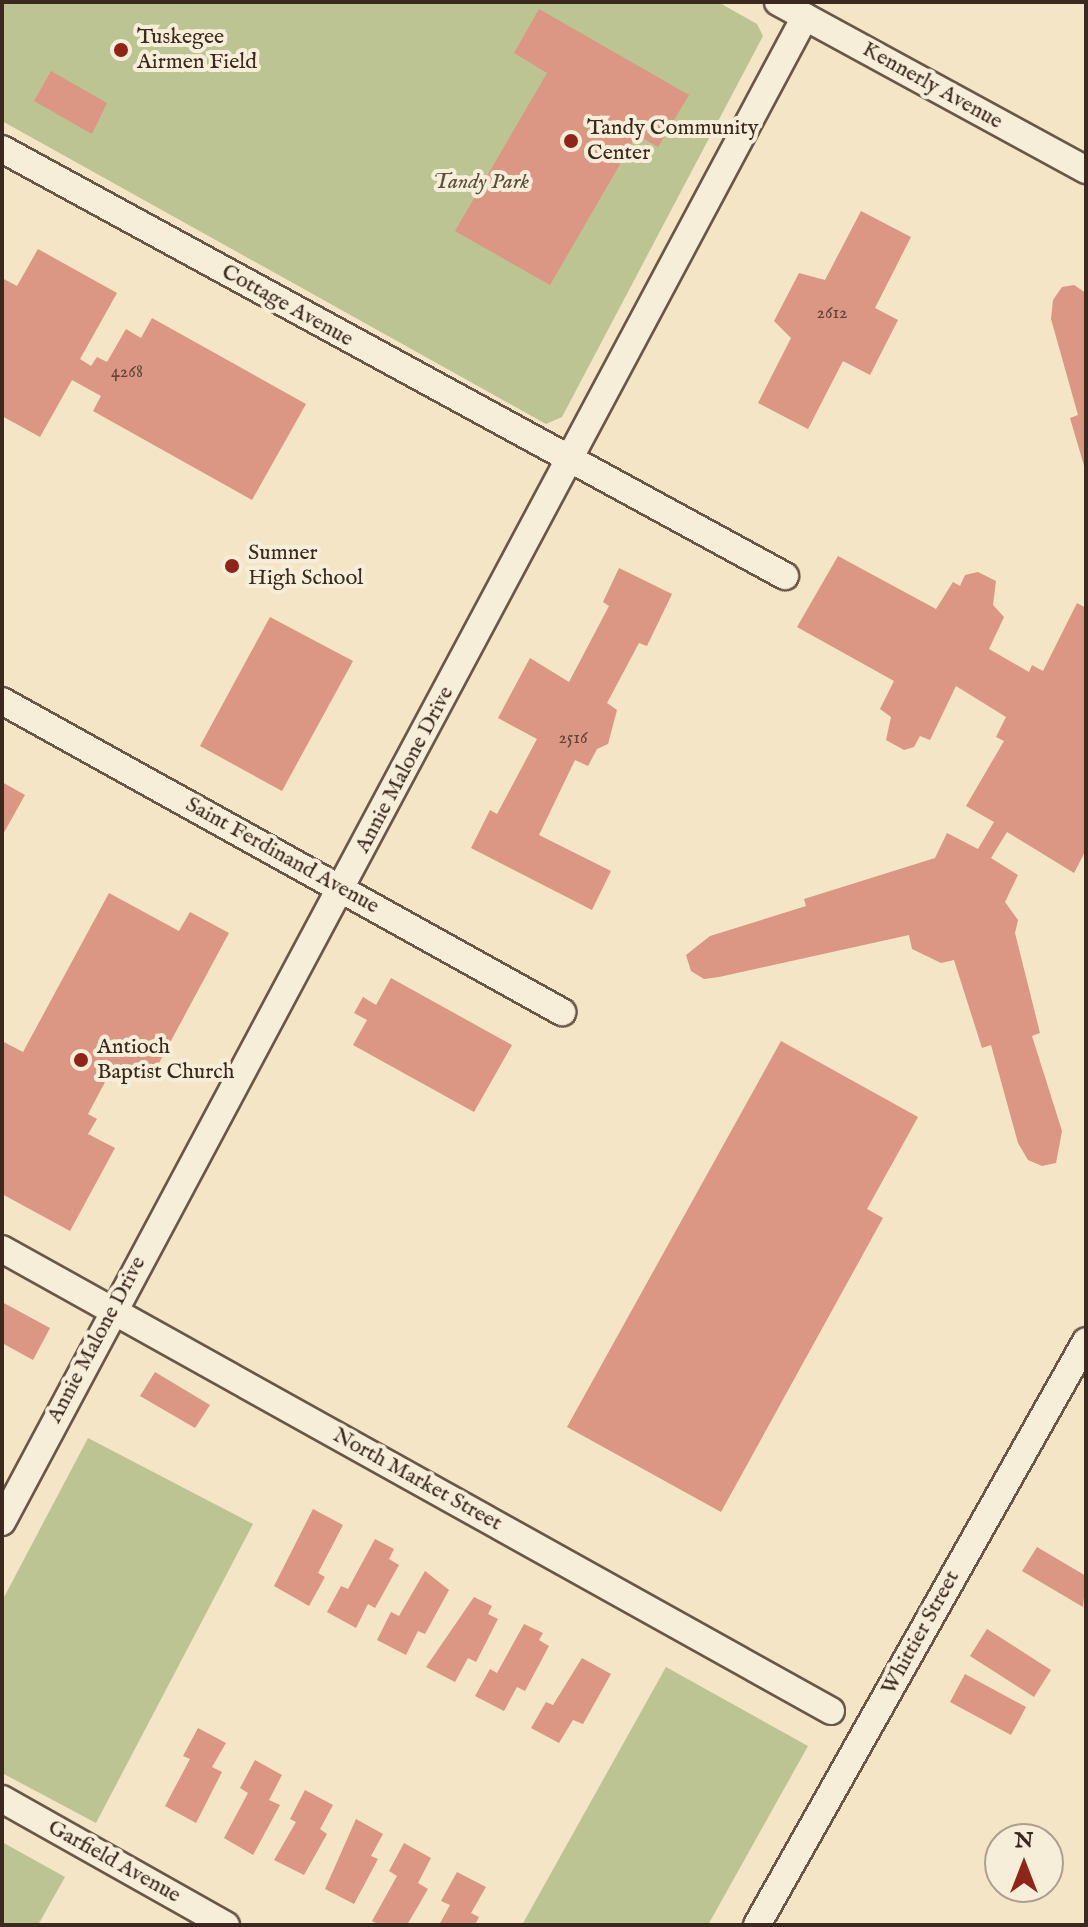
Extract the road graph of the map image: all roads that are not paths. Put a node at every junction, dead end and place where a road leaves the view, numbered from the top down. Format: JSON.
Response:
{"nodes":[{"id":1,"x":778,"y":2,"type":"edge"},
{"id":2,"x":805,"y":17,"type":"junction"},
{"id":3,"x":2,"y":149,"type":"edge"},
{"id":4,"x":1086,"y":170,"type":"edge"},
{"id":5,"x":571,"y":462,"type":"junction"},
{"id":6,"x":785,"y":576,"type":"dead end"},
{"id":7,"x":2,"y":701,"type":"edge"},
{"id":8,"x":341,"y":889,"type":"junction"},
{"id":9,"x":562,"y":1012,"type":"dead end"},
{"id":10,"x":2,"y":1249,"type":"edge"},
{"id":11,"x":112,"y":1311,"type":"junction"},
{"id":12,"x":1086,"y":1341,"type":"edge"},
{"id":13,"x":2,"y":1522,"type":"edge"},
{"id":14,"x":831,"y":1711,"type":"dead end"},
{"id":15,"x":2,"y":1799,"type":"edge"},
{"id":16,"x":226,"y":1925,"type":"edge"},
{"id":17,"x":757,"y":1925,"type":"edge"}],
"edges":[{"from":1,"to":2,"type":"street","name":"Kennerly Avenue"},
{"from":2,"to":4,"type":"street","name":"Kennerly Avenue"},
{"from":2,"to":5,"type":"street","name":"Annie Malone Drive"},
{"from":3,"to":5,"type":"street","name":"Cottage Avenue"},
{"from":5,"to":6,"type":"street","name":"Cottage Avenue"},
{"from":5,"to":8,"type":"street","name":"Annie Malone Drive"},
{"from":7,"to":8,"type":"street","name":"Saint Ferdinand Avenue"},
{"from":8,"to":9,"type":"street","name":"Saint Ferdinand Avenue"},
{"from":8,"to":11,"type":"street","name":"Annie Malone Drive"},
{"from":10,"to":11,"type":"street","name":"North Market Street"},
{"from":11,"to":13,"type":"street","name":"Annie Malone Drive"},
{"from":11,"to":14,"type":"street","name":"North Market Street"},
{"from":12,"to":17,"type":"street","name":"Whittier Street"},
{"from":15,"to":16,"type":"street","name":"Garfield Avenue"}]}
